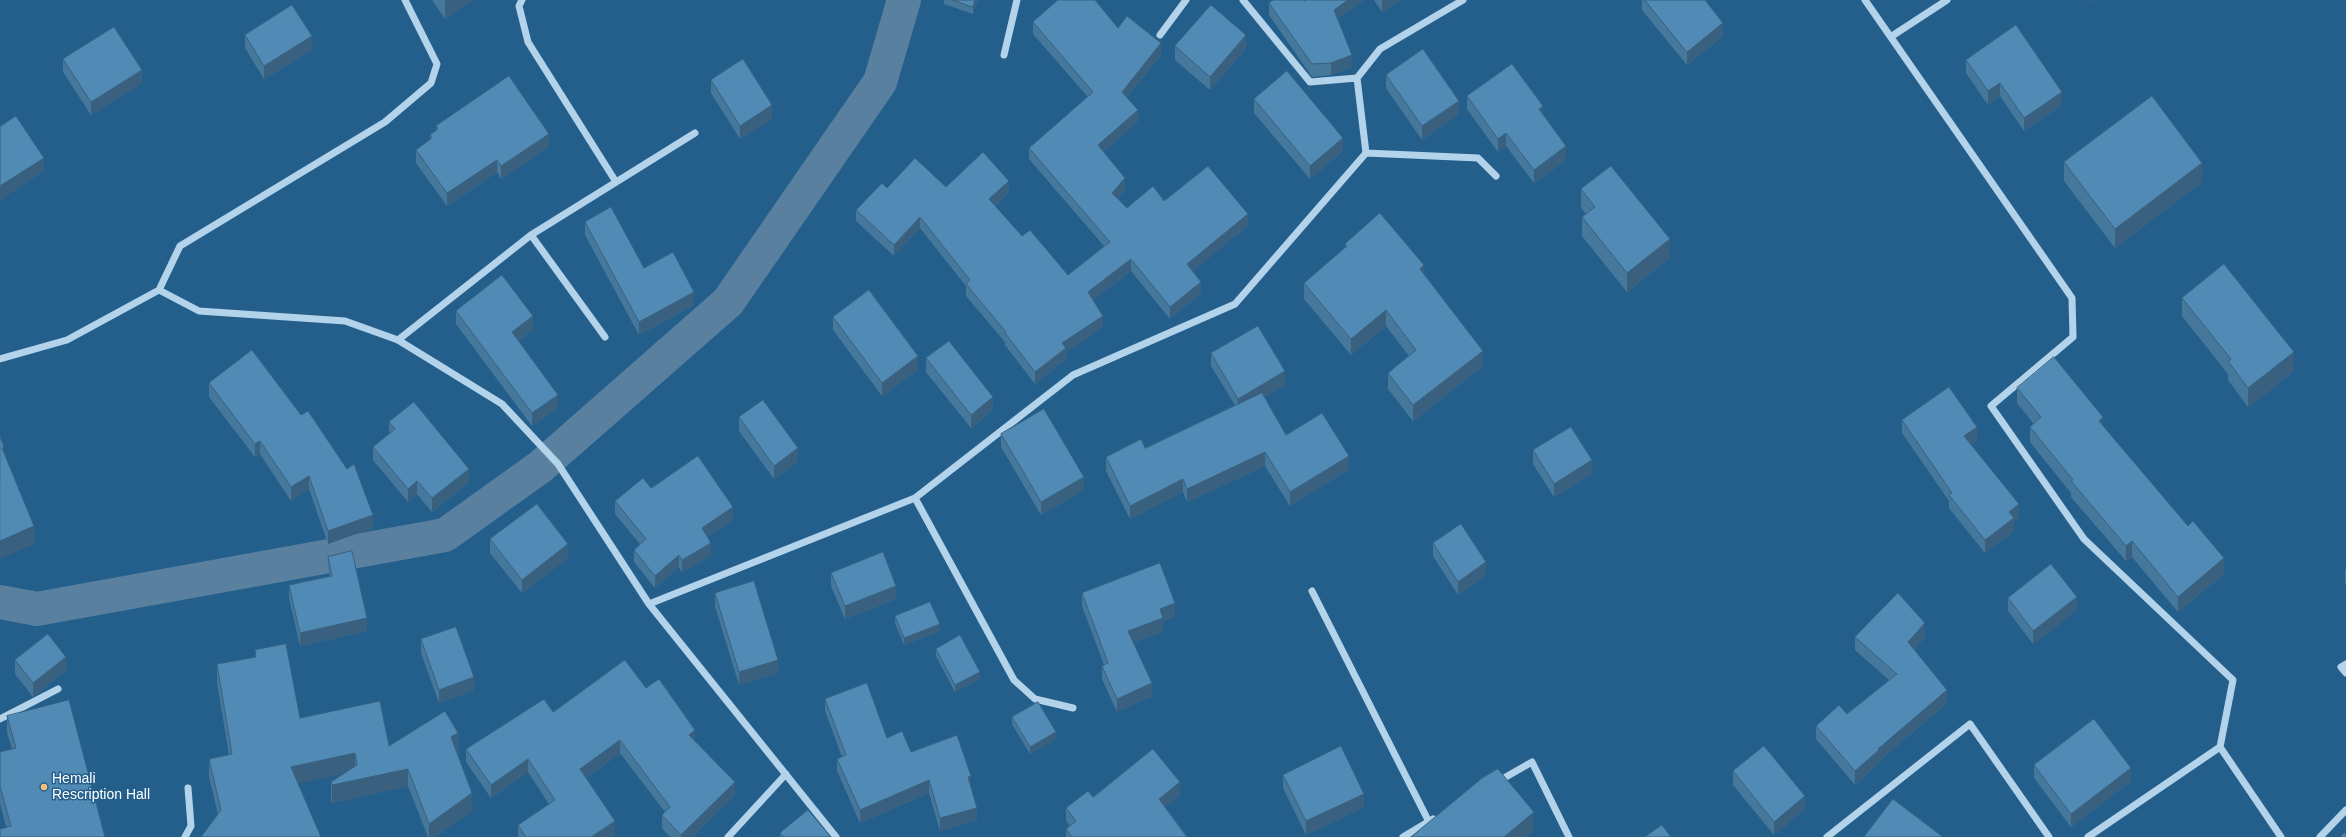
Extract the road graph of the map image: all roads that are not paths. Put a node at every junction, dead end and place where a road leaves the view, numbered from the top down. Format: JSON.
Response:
{"nodes":[{"id":1,"x":406,"y":0,"type":"edge"},
{"id":2,"x":522,"y":0,"type":"edge"},
{"id":3,"x":1017,"y":0,"type":"edge"},
{"id":4,"x":1186,"y":0,"type":"edge"},
{"id":5,"x":1243,"y":0,"type":"edge"},
{"id":6,"x":1463,"y":0,"type":"edge"},
{"id":7,"x":1865,"y":0,"type":"edge"},
{"id":8,"x":1947,"y":0,"type":"edge"},
{"id":9,"x":1160,"y":34,"type":"dead end"},
{"id":10,"x":1892,"y":36,"type":"junction"},
{"id":11,"x":1004,"y":55,"type":"dead end"},
{"id":12,"x":1357,"y":78,"type":"junction"},
{"id":13,"x":696,"y":133,"type":"dead end"},
{"id":14,"x":1366,"y":154,"type":"junction"},
{"id":15,"x":1496,"y":176,"type":"dead end"},
{"id":16,"x":616,"y":182,"type":"junction"},
{"id":17,"x":531,"y":235,"type":"junction"},
{"id":18,"x":159,"y":290,"type":"junction"},
{"id":19,"x":605,"y":337,"type":"dead end"},
{"id":20,"x":398,"y":340,"type":"junction"},
{"id":21,"x":0,"y":359,"type":"edge"},
{"id":22,"x":914,"y":498,"type":"junction"},
{"id":23,"x":1312,"y":591,"type":"dead end"},
{"id":24,"x":649,"y":604,"type":"junction"},
{"id":25,"x":2346,"y":664,"type":"edge"},
{"id":26,"x":2346,"y":673,"type":"edge"},
{"id":27,"x":58,"y":689,"type":"dead end"},
{"id":28,"x":1073,"y":708,"type":"dead end"},
{"id":29,"x":0,"y":719,"type":"edge"},
{"id":30,"x":2220,"y":747,"type":"junction"},
{"id":31,"x":786,"y":774,"type":"junction"},
{"id":32,"x":1491,"y":786,"type":"edge"},
{"id":33,"x":188,"y":788,"type":"dead end"},
{"id":34,"x":2346,"y":810,"type":"edge"},
{"id":35,"x":1443,"y":814,"type":"edge"},
{"id":36,"x":1429,"y":822,"type":"junction"},
{"id":37,"x":185,"y":837,"type":"edge"},
{"id":38,"x":728,"y":837,"type":"edge"},
{"id":39,"x":836,"y":837,"type":"edge"},
{"id":40,"x":1403,"y":837,"type":"edge"},
{"id":41,"x":1569,"y":837,"type":"edge"},
{"id":42,"x":1827,"y":837,"type":"edge"},
{"id":43,"x":2049,"y":837,"type":"edge"},
{"id":44,"x":2088,"y":837,"type":"edge"},
{"id":45,"x":2281,"y":837,"type":"edge"},
{"id":46,"x":2320,"y":837,"type":"edge"}],
"edges":[{"from":1,"to":18,"type":"street"},
{"from":2,"to":16,"type":"street"},
{"from":3,"to":11,"type":"street"},
{"from":4,"to":9,"type":"street"},
{"from":5,"to":12,"type":"street"},
{"from":6,"to":12,"type":"street"},
{"from":7,"to":10,"type":"street"},
{"from":8,"to":10,"type":"street"},
{"from":10,"to":30,"type":"street"},
{"from":12,"to":14,"type":"street"},
{"from":13,"to":16,"type":"street"},
{"from":14,"to":15,"type":"street"},
{"from":14,"to":22,"type":"street"},
{"from":16,"to":17,"type":"street"},
{"from":17,"to":19,"type":"street"},
{"from":17,"to":20,"type":"street"},
{"from":18,"to":20,"type":"street"},
{"from":18,"to":21,"type":"street"},
{"from":20,"to":24,"type":"street"},
{"from":22,"to":24,"type":"street"},
{"from":22,"to":28,"type":"street"},
{"from":23,"to":36,"type":"street"},
{"from":24,"to":31,"type":"street"},
{"from":25,"to":26,"type":"street"},
{"from":27,"to":29,"type":"street"},
{"from":30,"to":44,"type":"street"},
{"from":30,"to":45,"type":"street"},
{"from":31,"to":38,"type":"street"},
{"from":31,"to":39,"type":"street"},
{"from":32,"to":41,"type":"street"},
{"from":33,"to":37,"type":"street"},
{"from":34,"to":46,"type":"street"},
{"from":35,"to":36,"type":"street"},
{"from":36,"to":40,"type":"street"},
{"from":42,"to":43,"type":"street"}]}
